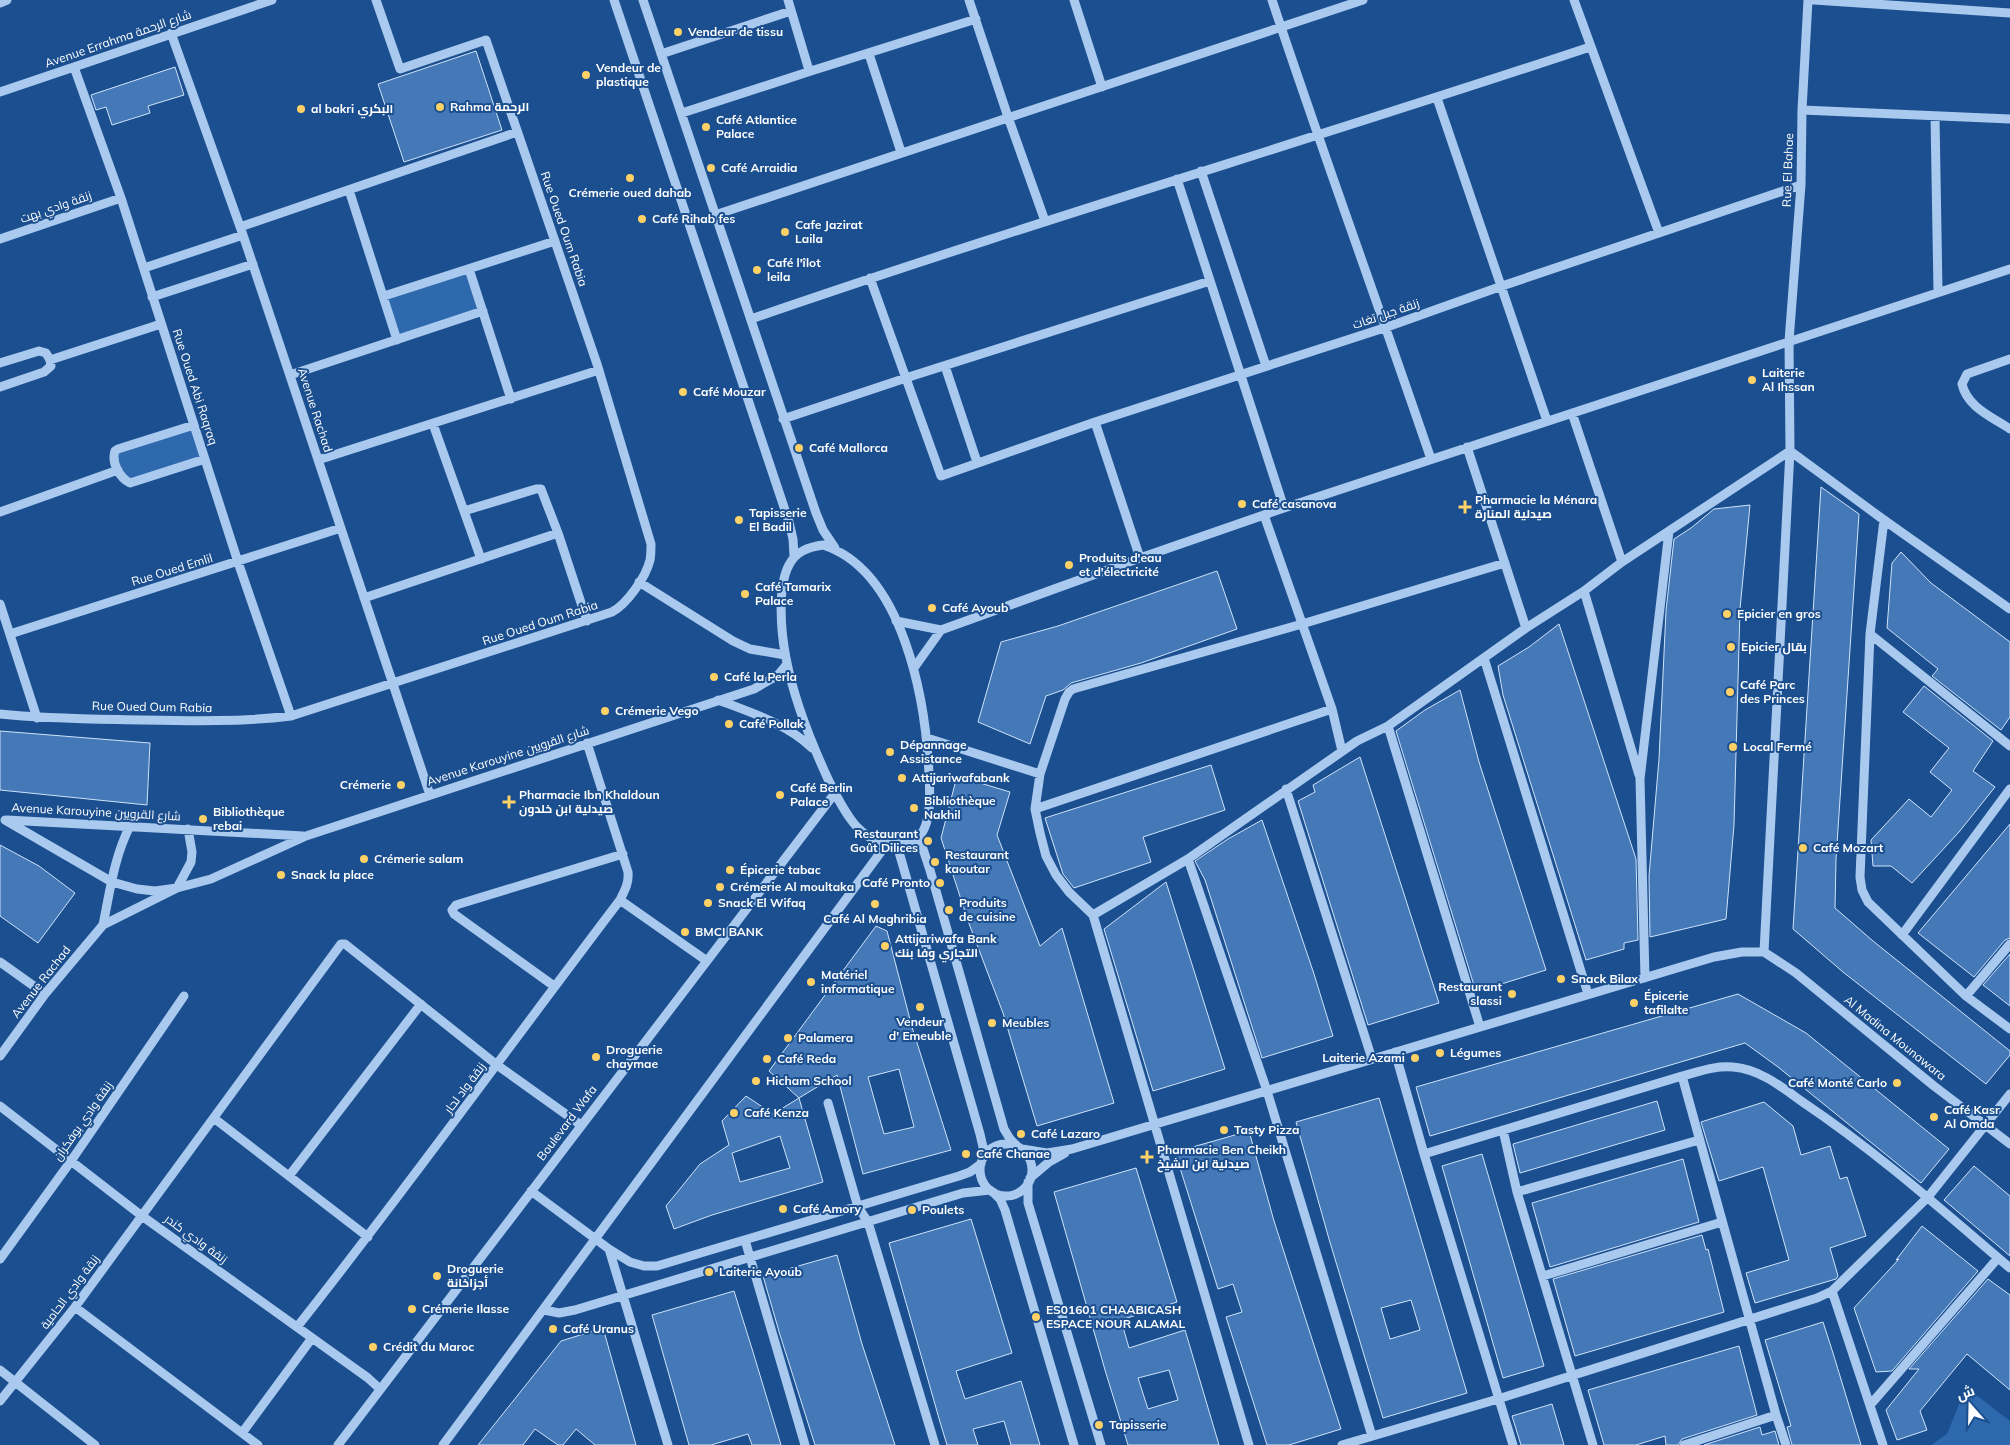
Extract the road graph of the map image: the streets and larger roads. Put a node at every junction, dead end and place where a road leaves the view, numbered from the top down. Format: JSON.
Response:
{"nodes":[{"id":1,"x":7,"y":0,"type":"edge"},
{"id":2,"x":272,"y":0,"type":"edge"},
{"id":3,"x":376,"y":0,"type":"edge"},
{"id":4,"x":614,"y":0,"type":"edge"},
{"id":5,"x":643,"y":0,"type":"edge"},
{"id":6,"x":788,"y":0,"type":"edge"},
{"id":7,"x":969,"y":0,"type":"edge"},
{"id":8,"x":1074,"y":0,"type":"edge"},
{"id":9,"x":1272,"y":0,"type":"edge"},
{"id":10,"x":1362,"y":0,"type":"edge"},
{"id":11,"x":1574,"y":0,"type":"edge"},
{"id":12,"x":1808,"y":0,"type":"edge"},
{"id":13,"x":1814,"y":0,"type":"edge"},
{"id":14,"x":256,"y":2,"type":"edge"},
{"id":15,"x":0,"y":3,"type":"edge"},
{"id":16,"x":1900,"y":3,"type":"edge"},
{"id":17,"x":792,"y":12,"type":"junction"},
{"id":18,"x":2010,"y":13,"type":"edge"},
{"id":19,"x":976,"y":19,"type":"junction"},
{"id":20,"x":1281,"y":28,"type":"junction"},
{"id":21,"x":171,"y":33,"type":"junction"},
{"id":22,"x":1590,"y":47,"type":"junction"},
{"id":23,"x":661,"y":54,"type":"junction"},
{"id":24,"x":869,"y":54,"type":"junction"},
{"id":25,"x":74,"y":68,"type":"junction"},
{"id":26,"x":811,"y":71,"type":"junction"},
{"id":27,"x":1102,"y":87,"type":"junction"},
{"id":28,"x":0,"y":92,"type":"edge"},
{"id":29,"x":1437,"y":98,"type":"junction"},
{"id":30,"x":1802,"y":110,"type":"junction"},
{"id":31,"x":682,"y":113,"type":"junction"},
{"id":32,"x":1935,"y":116,"type":"junction"},
{"id":33,"x":1008,"y":117,"type":"junction"},
{"id":34,"x":2010,"y":119,"type":"edge"},
{"id":35,"x":518,"y":132,"type":"junction"},
{"id":36,"x":1318,"y":136,"type":"junction"},
{"id":37,"x":901,"y":152,"type":"junction"},
{"id":38,"x":1202,"y":171,"type":"junction"},
{"id":39,"x":1177,"y":179,"type":"junction"},
{"id":40,"x":1801,"y":185,"type":"junction"},
{"id":41,"x":348,"y":190,"type":"junction"},
{"id":42,"x":121,"y":198,"type":"junction"},
{"id":43,"x":715,"y":215,"type":"junction"},
{"id":44,"x":1045,"y":221,"type":"junction"},
{"id":45,"x":241,"y":231,"type":"junction"},
{"id":46,"x":1659,"y":233,"type":"junction"},
{"id":47,"x":0,"y":240,"type":"edge"},
{"id":48,"x":555,"y":241,"type":"junction"},
{"id":49,"x":252,"y":264,"type":"junction"},
{"id":50,"x":144,"y":268,"type":"junction"},
{"id":51,"x":2010,"y":268,"type":"edge"},
{"id":52,"x":469,"y":269,"type":"junction"},
{"id":53,"x":870,"y":278,"type":"junction"},
{"id":54,"x":1210,"y":281,"type":"junction"},
{"id":55,"x":1502,"y":286,"type":"junction"},
{"id":56,"x":1938,"y":292,"type":"junction"},
{"id":57,"x":384,"y":296,"type":"junction"},
{"id":58,"x":152,"y":297,"type":"junction"},
{"id":59,"x":483,"y":311,"type":"junction"},
{"id":60,"x":751,"y":319,"type":"junction"},
{"id":61,"x":161,"y":324,"type":"junction"},
{"id":62,"x":1386,"y":327,"type":"junction"},
{"id":63,"x":397,"y":340,"type":"junction"},
{"id":64,"x":1789,"y":341,"type":"junction"},
{"id":65,"x":2010,"y":359,"type":"edge"},
{"id":66,"x":50,"y":360,"type":"junction"},
{"id":67,"x":0,"y":363,"type":"edge"},
{"id":68,"x":945,"y":366,"type":"junction"},
{"id":69,"x":1266,"y":366,"type":"junction"},
{"id":70,"x":598,"y":370,"type":"junction"},
{"id":71,"x":1241,"y":374,"type":"junction"},
{"id":72,"x":290,"y":375,"type":"junction"},
{"id":73,"x":906,"y":378,"type":"junction"},
{"id":74,"x":0,"y":387,"type":"edge"},
{"id":75,"x":512,"y":398,"type":"junction"},
{"id":76,"x":1572,"y":413,"type":"junction"},
{"id":77,"x":783,"y":419,"type":"junction"},
{"id":78,"x":1546,"y":421,"type":"junction"},
{"id":79,"x":1095,"y":422,"type":"junction"},
{"id":80,"x":432,"y":424,"type":"junction"},
{"id":81,"x":194,"y":425,"type":"junction"},
{"id":82,"x":2010,"y":429,"type":"edge"},
{"id":83,"x":1467,"y":447,"type":"junction"},
{"id":84,"x":1790,"y":451,"type":"junction"},
{"id":85,"x":205,"y":459,"type":"junction"},
{"id":86,"x":318,"y":460,"type":"junction"},
{"id":87,"x":1430,"y":460,"type":"junction"},
{"id":88,"x":977,"y":462,"type":"junction"},
{"id":89,"x":118,"y":470,"type":"junction"},
{"id":90,"x":1284,"y":508,"type":"junction"},
{"id":91,"x":464,"y":511,"type":"junction"},
{"id":92,"x":0,"y":512,"type":"edge"},
{"id":93,"x":1264,"y":515,"type":"junction"},
{"id":94,"x":1884,"y":520,"type":"junction"},
{"id":95,"x":341,"y":528,"type":"junction"},
{"id":96,"x":1669,"y":531,"type":"junction"},
{"id":97,"x":558,"y":533,"type":"junction"},
{"id":98,"x":835,"y":548,"type":"junction"},
{"id":99,"x":794,"y":556,"type":"junction"},
{"id":100,"x":1140,"y":558,"type":"junction"},
{"id":101,"x":481,"y":560,"type":"junction"},
{"id":102,"x":238,"y":562,"type":"junction"},
{"id":103,"x":1622,"y":562,"type":"junction"},
{"id":104,"x":1505,"y":564,"type":"junction"},
{"id":105,"x":639,"y":582,"type":"junction"},
{"id":106,"x":1584,"y":591,"type":"junction"},
{"id":107,"x":364,"y":598,"type":"junction"},
{"id":108,"x":0,"y":604,"type":"edge"},
{"id":109,"x":2010,"y":609,"type":"edge"},
{"id":110,"x":896,"y":620,"type":"junction"},
{"id":111,"x":587,"y":621,"type":"junction"},
{"id":112,"x":1302,"y":624,"type":"junction"},
{"id":113,"x":1526,"y":628,"type":"junction"},
{"id":114,"x":941,"y":630,"type":"junction"},
{"id":115,"x":10,"y":634,"type":"junction"},
{"id":116,"x":1870,"y":634,"type":"junction"},
{"id":117,"x":1484,"y":658,"type":"junction"},
{"id":118,"x":786,"y":660,"type":"junction"},
{"id":119,"x":914,"y":668,"type":"junction"},
{"id":120,"x":393,"y":683,"type":"junction"},
{"id":121,"x":717,"y":700,"type":"junction"},
{"id":122,"x":1332,"y":709,"type":"junction"},
{"id":123,"x":0,"y":714,"type":"edge"},
{"id":124,"x":291,"y":716,"type":"junction"},
{"id":125,"x":37,"y":718,"type":"junction"},
{"id":126,"x":1388,"y":726,"type":"junction"},
{"id":127,"x":927,"y":738,"type":"junction"},
{"id":128,"x":587,"y":743,"type":"junction"},
{"id":129,"x":2010,"y":746,"type":"edge"},
{"id":130,"x":814,"y":749,"type":"junction"},
{"id":131,"x":1342,"y":751,"type":"junction"},
{"id":132,"x":1040,"y":774,"type":"junction"},
{"id":133,"x":1640,"y":779,"type":"junction"},
{"id":134,"x":1286,"y":789,"type":"junction"},
{"id":135,"x":2010,"y":789,"type":"edge"},
{"id":136,"x":835,"y":793,"type":"junction"},
{"id":137,"x":430,"y":795,"type":"junction"},
{"id":138,"x":1035,"y":809,"type":"junction"},
{"id":139,"x":2,"y":820,"type":"edge"},
{"id":140,"x":130,"y":826,"type":"junction"},
{"id":141,"x":188,"y":829,"type":"junction"},
{"id":142,"x":306,"y":836,"type":"junction"},
{"id":143,"x":919,"y":837,"type":"junction"},
{"id":144,"x":897,"y":844,"type":"junction"},
{"id":145,"x":886,"y":845,"type":"junction"},
{"id":146,"x":623,"y":854,"type":"junction"},
{"id":147,"x":1188,"y":859,"type":"junction"},
{"id":148,"x":112,"y":882,"type":"junction"},
{"id":149,"x":177,"y":888,"type":"junction"},
{"id":150,"x":620,"y":900,"type":"junction"},
{"id":151,"x":1093,"y":915,"type":"junction"},
{"id":152,"x":103,"y":925,"type":"junction"},
{"id":153,"x":1902,"y":935,"type":"junction"},
{"id":154,"x":2010,"y":944,"type":"edge"},
{"id":155,"x":1764,"y":952,"type":"junction"},
{"id":156,"x":706,"y":961,"type":"junction"},
{"id":157,"x":0,"y":962,"type":"edge"},
{"id":158,"x":1644,"y":978,"type":"junction"},
{"id":159,"x":554,"y":986,"type":"junction"},
{"id":160,"x":45,"y":994,"type":"junction"},
{"id":161,"x":1588,"y":994,"type":"junction"},
{"id":162,"x":184,"y":996,"type":"dead end"},
{"id":163,"x":1966,"y":996,"type":"junction"},
{"id":164,"x":420,"y":1004,"type":"junction"},
{"id":165,"x":1480,"y":1027,"type":"junction"},
{"id":166,"x":2010,"y":1029,"type":"edge"},
{"id":167,"x":1395,"y":1052,"type":"junction"},
{"id":168,"x":0,"y":1056,"type":"edge"},
{"id":169,"x":1372,"y":1059,"type":"junction"},
{"id":170,"x":497,"y":1065,"type":"junction"},
{"id":171,"x":1682,"y":1076,"type":"junction"},
{"id":172,"x":1268,"y":1091,"type":"junction"},
{"id":173,"x":2010,"y":1094,"type":"edge"},
{"id":174,"x":828,"y":1103,"type":"dead end"},
{"id":175,"x":0,"y":1106,"type":"edge"},
{"id":176,"x":215,"y":1119,"type":"junction"},
{"id":177,"x":580,"y":1125,"type":"junction"},
{"id":178,"x":1154,"y":1125,"type":"junction"},
{"id":179,"x":1984,"y":1125,"type":"junction"},
{"id":180,"x":1503,"y":1130,"type":"junction"},
{"id":181,"x":1699,"y":1140,"type":"junction"},
{"id":182,"x":2010,"y":1144,"type":"edge"},
{"id":183,"x":1020,"y":1148,"type":"junction"},
{"id":184,"x":1072,"y":1150,"type":"junction"},
{"id":185,"x":1424,"y":1154,"type":"junction"},
{"id":186,"x":71,"y":1161,"type":"junction"},
{"id":187,"x":982,"y":1161,"type":"junction"},
{"id":188,"x":289,"y":1176,"type":"junction"},
{"id":189,"x":1029,"y":1180,"type":"junction"},
{"id":190,"x":531,"y":1191,"type":"junction"},
{"id":191,"x":992,"y":1191,"type":"junction"},
{"id":192,"x":1517,"y":1192,"type":"junction"},
{"id":193,"x":1928,"y":1197,"type":"junction"},
{"id":194,"x":858,"y":1207,"type":"junction"},
{"id":195,"x":142,"y":1216,"type":"junction"},
{"id":196,"x":868,"y":1222,"type":"junction"},
{"id":197,"x":1722,"y":1222,"type":"junction"},
{"id":198,"x":368,"y":1237,"type":"junction"},
{"id":199,"x":596,"y":1238,"type":"junction"},
{"id":200,"x":745,"y":1240,"type":"junction"},
{"id":201,"x":609,"y":1249,"type":"junction"},
{"id":202,"x":750,"y":1258,"type":"junction"},
{"id":203,"x":1998,"y":1258,"type":"junction"},
{"id":204,"x":0,"y":1259,"type":"edge"},
{"id":205,"x":2010,"y":1268,"type":"edge"},
{"id":206,"x":1543,"y":1276,"type":"junction"},
{"id":207,"x":1832,"y":1291,"type":"junction"},
{"id":208,"x":624,"y":1296,"type":"junction"},
{"id":209,"x":75,"y":1307,"type":"junction"},
{"id":210,"x":544,"y":1310,"type":"junction"},
{"id":211,"x":1750,"y":1319,"type":"junction"},
{"id":212,"x":297,"y":1327,"type":"junction"},
{"id":213,"x":312,"y":1338,"type":"junction"},
{"id":214,"x":0,"y":1370,"type":"edge"},
{"id":215,"x":1573,"y":1376,"type":"junction"},
{"id":216,"x":15,"y":1381,"type":"junction"},
{"id":217,"x":380,"y":1389,"type":"junction"},
{"id":218,"x":1498,"y":1399,"type":"junction"},
{"id":219,"x":0,"y":1401,"type":"edge"},
{"id":220,"x":1871,"y":1404,"type":"junction"},
{"id":221,"x":1776,"y":1415,"type":"junction"},
{"id":222,"x":242,"y":1433,"type":"junction"},
{"id":223,"x":1372,"y":1436,"type":"junction"},
{"id":224,"x":96,"y":1445,"type":"edge"},
{"id":225,"x":258,"y":1445,"type":"edge"},
{"id":226,"x":338,"y":1445,"type":"edge"},
{"id":227,"x":443,"y":1445,"type":"edge"},
{"id":228,"x":668,"y":1445,"type":"edge"},
{"id":229,"x":805,"y":1445,"type":"edge"},
{"id":230,"x":935,"y":1445,"type":"edge"},
{"id":231,"x":1074,"y":1445,"type":"edge"},
{"id":232,"x":1101,"y":1445,"type":"edge"},
{"id":233,"x":1249,"y":1445,"type":"edge"},
{"id":234,"x":1342,"y":1445,"type":"edge"},
{"id":235,"x":1512,"y":1445,"type":"edge"},
{"id":236,"x":1593,"y":1445,"type":"edge"},
{"id":237,"x":1684,"y":1445,"type":"edge"},
{"id":238,"x":1786,"y":1445,"type":"edge"},
{"id":239,"x":1883,"y":1445,"type":"edge"}],
"edges":[{"from":1,"to":15,"type":"street"},
{"from":2,"to":14,"type":"street","name":"Avenue Errahma شارع الرحمة"},
{"from":3,"to":35,"type":"street","name":"Rue Oued Oum Rabia"},
{"from":4,"to":99,"type":"street"},
{"from":5,"to":23,"type":"street"},
{"from":6,"to":17,"type":"street"},
{"from":7,"to":19,"type":"street"},
{"from":8,"to":27,"type":"street"},
{"from":9,"to":20,"type":"street"},
{"from":10,"to":20,"type":"street"},
{"from":11,"to":22,"type":"street"},
{"from":12,"to":30,"type":"street","name":"Rue El Bahae"},
{"from":13,"to":16,"type":"street"},
{"from":14,"to":21,"type":"street","name":"Avenue Errahma شارع الرحمة"},
{"from":16,"to":18,"type":"street"},
{"from":17,"to":23,"type":"street"},
{"from":17,"to":26,"type":"street"},
{"from":19,"to":24,"type":"street"},
{"from":19,"to":33,"type":"street"},
{"from":20,"to":27,"type":"street"},
{"from":20,"to":36,"type":"street"},
{"from":21,"to":25,"type":"street","name":"Avenue Errahma شارع الرحمة"},
{"from":21,"to":45,"type":"street","name":"Avenue Rachad"},
{"from":22,"to":29,"type":"street"},
{"from":22,"to":46,"type":"street"},
{"from":23,"to":31,"type":"street"},
{"from":24,"to":26,"type":"street"},
{"from":24,"to":37,"type":"street"},
{"from":25,"to":28,"type":"street","name":"Avenue Errahma شارع الرحمة"},
{"from":25,"to":42,"type":"street","name":"Rue Oued Abi Raqraq"},
{"from":26,"to":31,"type":"street"},
{"from":27,"to":33,"type":"street"},
{"from":29,"to":36,"type":"street"},
{"from":29,"to":55,"type":"street"},
{"from":30,"to":32,"type":"street"},
{"from":30,"to":40,"type":"street","name":"Rue El Bahae"},
{"from":31,"to":43,"type":"street"},
{"from":32,"to":34,"type":"street"},
{"from":32,"to":56,"type":"street"},
{"from":33,"to":37,"type":"street"},
{"from":33,"to":44,"type":"street"},
{"from":35,"to":41,"type":"street"},
{"from":35,"to":48,"type":"street","name":"Rue Oued Oum Rabia"},
{"from":36,"to":38,"type":"street"},
{"from":36,"to":62,"type":"street"},
{"from":37,"to":43,"type":"street"},
{"from":38,"to":39,"type":"street"},
{"from":38,"to":69,"type":"street"},
{"from":39,"to":44,"type":"street"},
{"from":39,"to":54,"type":"street"},
{"from":40,"to":46,"type":"street","name":"زنقة جبل تغات"},
{"from":40,"to":64,"type":"street","name":"Rue El Bahae"},
{"from":41,"to":45,"type":"street"},
{"from":41,"to":57,"type":"street"},
{"from":42,"to":47,"type":"street","name":"زنقة وادي بهت"},
{"from":42,"to":50,"type":"street","name":"Rue Oued Abi Raqraq"},
{"from":43,"to":60,"type":"street"},
{"from":44,"to":53,"type":"street"},
{"from":45,"to":49,"type":"street","name":"Avenue Rachad"},
{"from":45,"to":50,"type":"street"},
{"from":46,"to":55,"type":"street","name":"زنقة جبل تغات"},
{"from":48,"to":52,"type":"street"},
{"from":48,"to":70,"type":"street","name":"Rue Oued Oum Rabia"},
{"from":49,"to":58,"type":"street"},
{"from":49,"to":72,"type":"street","name":"Avenue Rachad"},
{"from":50,"to":58,"type":"street","name":"Rue Oued Abi Raqraq"},
{"from":51,"to":56,"type":"street"},
{"from":52,"to":57,"type":"street"},
{"from":52,"to":59,"type":"street"},
{"from":53,"to":60,"type":"street"},
{"from":53,"to":73,"type":"street"},
{"from":54,"to":68,"type":"street"},
{"from":54,"to":71,"type":"street"},
{"from":55,"to":62,"type":"street","name":"زنقة جبل تغات"},
{"from":55,"to":78,"type":"street"},
{"from":56,"to":64,"type":"street"},
{"from":57,"to":63,"type":"street"},
{"from":58,"to":61,"type":"street","name":"Rue Oued Abi Raqraq"},
{"from":59,"to":63,"type":"street"},
{"from":59,"to":75,"type":"street"},
{"from":60,"to":77,"type":"street"},
{"from":61,"to":66,"type":"street"},
{"from":61,"to":81,"type":"street","name":"Rue Oued Abi Raqraq"},
{"from":62,"to":69,"type":"street","name":"زنقة جبل تغات"},
{"from":62,"to":87,"type":"street"},
{"from":63,"to":72,"type":"street"},
{"from":64,"to":76,"type":"street"},
{"from":64,"to":84,"type":"street","name":"Rue El Bahae"},
{"from":65,"to":82,"type":"street"},
{"from":66,"to":67,"type":"street"},
{"from":66,"to":74,"type":"street"},
{"from":68,"to":73,"type":"street"},
{"from":68,"to":88,"type":"street"},
{"from":69,"to":71,"type":"street","name":"زنقة جبل تغات"},
{"from":70,"to":75,"type":"street"},
{"from":70,"to":105,"type":"street","name":"Rue Oued Oum Rabia"},
{"from":71,"to":79,"type":"street","name":"زنقة جبل تغات"},
{"from":71,"to":90,"type":"street"},
{"from":72,"to":86,"type":"street","name":"Avenue Rachad"},
{"from":73,"to":77,"type":"street"},
{"from":73,"to":88,"type":"street","name":"زنقة جبل تغات"},
{"from":75,"to":80,"type":"street"},
{"from":76,"to":78,"type":"street"},
{"from":76,"to":103,"type":"street"},
{"from":77,"to":98,"type":"street"},
{"from":78,"to":83,"type":"street"},
{"from":79,"to":88,"type":"street","name":"زنقة جبل تغات"},
{"from":79,"to":100,"type":"street"},
{"from":80,"to":86,"type":"street"},
{"from":80,"to":91,"type":"street"},
{"from":81,"to":85,"type":"street","name":"Rue Oued Abi Raqraq"},
{"from":81,"to":89,"type":"street"},
{"from":83,"to":87,"type":"street"},
{"from":83,"to":104,"type":"street"},
{"from":84,"to":94,"type":"street"},
{"from":84,"to":96,"type":"street"},
{"from":84,"to":155,"type":"street","name":"Rue El Bahae"},
{"from":85,"to":89,"type":"street"},
{"from":85,"to":102,"type":"street","name":"Rue Oued Abi Raqraq"},
{"from":86,"to":95,"type":"street","name":"Avenue Rachad"},
{"from":87,"to":90,"type":"street"},
{"from":89,"to":92,"type":"street"},
{"from":90,"to":93,"type":"street"},
{"from":91,"to":97,"type":"street"},
{"from":91,"to":101,"type":"street"},
{"from":93,"to":100,"type":"street"},
{"from":93,"to":112,"type":"street"},
{"from":94,"to":109,"type":"street"},
{"from":94,"to":116,"type":"street"},
{"from":95,"to":102,"type":"street","name":"Rue Oued Emlil"},
{"from":95,"to":107,"type":"street","name":"Avenue Rachad"},
{"from":96,"to":103,"type":"street"},
{"from":96,"to":133,"type":"street"},
{"from":97,"to":101,"type":"street"},
{"from":97,"to":111,"type":"street"},
{"from":98,"to":99,"type":"street"},
{"from":98,"to":110,"type":"street"},
{"from":99,"to":118,"type":"street"},
{"from":100,"to":114,"type":"street"},
{"from":101,"to":107,"type":"street"},
{"from":102,"to":115,"type":"street","name":"Rue Oued Emlil"},
{"from":102,"to":124,"type":"street","name":"Rue Oued Abi Raqraq"},
{"from":103,"to":106,"type":"street"},
{"from":104,"to":112,"type":"street"},
{"from":104,"to":113,"type":"street"},
{"from":105,"to":111,"type":"street","name":"Rue Oued Oum Rabia"},
{"from":105,"to":118,"type":"street"},
{"from":106,"to":113,"type":"street"},
{"from":106,"to":133,"type":"street"},
{"from":107,"to":120,"type":"street","name":"Avenue Rachad"},
{"from":108,"to":115,"type":"street"},
{"from":110,"to":114,"type":"street"},
{"from":110,"to":119,"type":"street"},
{"from":111,"to":120,"type":"street","name":"Rue Oued Oum Rabia"},
{"from":112,"to":122,"type":"street"},
{"from":112,"to":132,"type":"street"},
{"from":113,"to":117,"type":"street"},
{"from":114,"to":119,"type":"street"},
{"from":115,"to":125,"type":"street"},
{"from":116,"to":129,"type":"street"},
{"from":116,"to":153,"type":"street"},
{"from":117,"to":126,"type":"street"},
{"from":117,"to":161,"type":"street"},
{"from":118,"to":121,"type":"street","name":"Avenue Karouyine شارع القرويين"},
{"from":118,"to":130,"type":"street"},
{"from":119,"to":127,"type":"street"},
{"from":120,"to":124,"type":"street","name":"Rue Oued Oum Rabia"},
{"from":120,"to":137,"type":"street","name":"Avenue Rachad"},
{"from":121,"to":128,"type":"street","name":"Avenue Karouyine شارع القرويين"},
{"from":121,"to":130,"type":"street"},
{"from":122,"to":131,"type":"street"},
{"from":122,"to":138,"type":"street"},
{"from":123,"to":125,"type":"street","name":"Rue Oued Oum Rabia"},
{"from":124,"to":125,"type":"street","name":"Rue Oued Oum Rabia"},
{"from":126,"to":131,"type":"street"},
{"from":126,"to":165,"type":"street"},
{"from":127,"to":132,"type":"street"},
{"from":127,"to":143,"type":"street"},
{"from":128,"to":137,"type":"street","name":"Avenue Karouyine شارع القرويين"},
{"from":128,"to":146,"type":"street","name":"زنقة واد لحار"},
{"from":130,"to":136,"type":"street"},
{"from":131,"to":134,"type":"street"},
{"from":132,"to":138,"type":"street"},
{"from":133,"to":158,"type":"street"},
{"from":134,"to":147,"type":"street"},
{"from":134,"to":169,"type":"street"},
{"from":135,"to":153,"type":"street"},
{"from":136,"to":145,"type":"street"},
{"from":136,"to":156,"type":"street","name":"Boulevard Wafa"},
{"from":137,"to":142,"type":"street","name":"Avenue Karouyine شارع القرويين"},
{"from":138,"to":151,"type":"street"},
{"from":139,"to":140,"type":"street","name":"Avenue Karouyine شارع القرويين"},
{"from":139,"to":148,"type":"street","name":"Avenue Karouyine شارع القرويين"},
{"from":140,"to":141,"type":"street","name":"Avenue Karouyine شارع القرويين"},
{"from":140,"to":148,"type":"street","name":"Avenue Rachad"},
{"from":141,"to":142,"type":"street","name":"Avenue Karouyine شارع القرويين"},
{"from":141,"to":149,"type":"street"},
{"from":142,"to":149,"type":"street","name":"Avenue Karouyine شارع القرويين"},
{"from":143,"to":144,"type":"street"},
{"from":143,"to":183,"type":"street"},
{"from":144,"to":145,"type":"street"},
{"from":144,"to":187,"type":"street"},
{"from":145,"to":199,"type":"street"},
{"from":146,"to":150,"type":"street","name":"زنقة واد لحار"},
{"from":146,"to":159,"type":"street"},
{"from":147,"to":151,"type":"street"},
{"from":147,"to":172,"type":"street"},
{"from":148,"to":149,"type":"street","name":"Avenue Karouyine شارع القرويين"},
{"from":148,"to":152,"type":"street","name":"Avenue Rachad"},
{"from":149,"to":152,"type":"street","name":"Avenue Rachad"},
{"from":150,"to":156,"type":"street"},
{"from":150,"to":159,"type":"street","name":"زنقة واد لحار"},
{"from":151,"to":178,"type":"street"},
{"from":152,"to":160,"type":"street","name":"Avenue Rachad"},
{"from":153,"to":163,"type":"street"},
{"from":154,"to":163,"type":"street"},
{"from":155,"to":158,"type":"street"},
{"from":155,"to":179,"type":"street","name":"Al Madina Mounawara"},
{"from":156,"to":177,"type":"street","name":"Boulevard Wafa"},
{"from":157,"to":160,"type":"street"},
{"from":158,"to":161,"type":"street"},
{"from":159,"to":170,"type":"street","name":"زنقة واد لحار"},
{"from":160,"to":168,"type":"street","name":"Avenue Rachad"},
{"from":161,"to":165,"type":"street"},
{"from":162,"to":186,"type":"street","name":"زنقة وادي بوفكران"},
{"from":163,"to":166,"type":"street"},
{"from":164,"to":170,"type":"street"},
{"from":164,"to":176,"type":"street","name":"زنقة وادي الحامية"},
{"from":164,"to":188,"type":"street"},
{"from":165,"to":167,"type":"street"},
{"from":167,"to":169,"type":"street"},
{"from":167,"to":185,"type":"street"},
{"from":169,"to":172,"type":"street"},
{"from":170,"to":177,"type":"street"},
{"from":170,"to":198,"type":"street","name":"زنقة واد لحار"},
{"from":171,"to":180,"type":"street"},
{"from":171,"to":181,"type":"street"},
{"from":171,"to":193,"type":"street"},
{"from":172,"to":178,"type":"street"},
{"from":172,"to":223,"type":"street"},
{"from":173,"to":179,"type":"street"},
{"from":174,"to":194,"type":"street"},
{"from":175,"to":186,"type":"street","name":"زنقة وادي كندر"},
{"from":176,"to":188,"type":"street"},
{"from":176,"to":195,"type":"street","name":"زنقة وادي الحامية"},
{"from":177,"to":190,"type":"street","name":"Boulevard Wafa"},
{"from":178,"to":184,"type":"street"},
{"from":178,"to":233,"type":"street"},
{"from":179,"to":182,"type":"street","name":"Al Madina Mounawara"},
{"from":179,"to":193,"type":"street"},
{"from":180,"to":185,"type":"street"},
{"from":180,"to":192,"type":"street"},
{"from":181,"to":192,"type":"street"},
{"from":181,"to":197,"type":"street"},
{"from":183,"to":184,"type":"street"},
{"from":183,"to":187,"type":"street"},
{"from":183,"to":189,"type":"street"},
{"from":184,"to":189,"type":"street"},
{"from":185,"to":218,"type":"street"},
{"from":186,"to":195,"type":"street","name":"زنقة وادي كندر"},
{"from":186,"to":204,"type":"street","name":"زنقة وادي بوفكران"},
{"from":187,"to":191,"type":"street"},
{"from":187,"to":194,"type":"street"},
{"from":188,"to":198,"type":"street"},
{"from":189,"to":191,"type":"street"},
{"from":189,"to":232,"type":"street"},
{"from":190,"to":199,"type":"street"},
{"from":190,"to":217,"type":"street","name":"Boulevard Wafa"},
{"from":191,"to":196,"type":"street"},
{"from":191,"to":231,"type":"street"},
{"from":192,"to":206,"type":"street"},
{"from":193,"to":203,"type":"street"},
{"from":193,"to":207,"type":"street"},
{"from":194,"to":196,"type":"street"},
{"from":194,"to":200,"type":"street"},
{"from":195,"to":209,"type":"street","name":"زنقة وادي الحامية"},
{"from":195,"to":212,"type":"street","name":"زنقة وادي كندر"},
{"from":196,"to":202,"type":"street"},
{"from":196,"to":230,"type":"street"},
{"from":197,"to":206,"type":"street"},
{"from":197,"to":211,"type":"street"},
{"from":198,"to":212,"type":"street","name":"زنقة واد لحار"},
{"from":199,"to":201,"type":"street"},
{"from":199,"to":210,"type":"street"},
{"from":200,"to":201,"type":"street"},
{"from":200,"to":202,"type":"street"},
{"from":201,"to":208,"type":"street"},
{"from":202,"to":208,"type":"street"},
{"from":202,"to":229,"type":"street"},
{"from":203,"to":205,"type":"street"},
{"from":203,"to":220,"type":"street"},
{"from":206,"to":215,"type":"street"},
{"from":207,"to":211,"type":"street"},
{"from":207,"to":220,"type":"street"},
{"from":208,"to":210,"type":"street"},
{"from":208,"to":228,"type":"street"},
{"from":209,"to":216,"type":"street","name":"زنقة وادي الحامية"},
{"from":209,"to":222,"type":"street"},
{"from":210,"to":227,"type":"street"},
{"from":211,"to":215,"type":"street"},
{"from":211,"to":221,"type":"street"},
{"from":212,"to":213,"type":"street","name":"زنقة وادي كندر"},
{"from":213,"to":217,"type":"street","name":"زنقة وادي كندر"},
{"from":213,"to":222,"type":"street"},
{"from":214,"to":216,"type":"street"},
{"from":215,"to":218,"type":"street"},
{"from":215,"to":236,"type":"street"},
{"from":216,"to":219,"type":"street","name":"زنقة وادي الحامية"},
{"from":216,"to":224,"type":"street"},
{"from":217,"to":226,"type":"street","name":"Boulevard Wafa"},
{"from":218,"to":223,"type":"street"},
{"from":218,"to":235,"type":"street"},
{"from":220,"to":239,"type":"street"},
{"from":221,"to":237,"type":"street"},
{"from":221,"to":238,"type":"street"},
{"from":222,"to":225,"type":"street"},
{"from":223,"to":234,"type":"street"}]}
